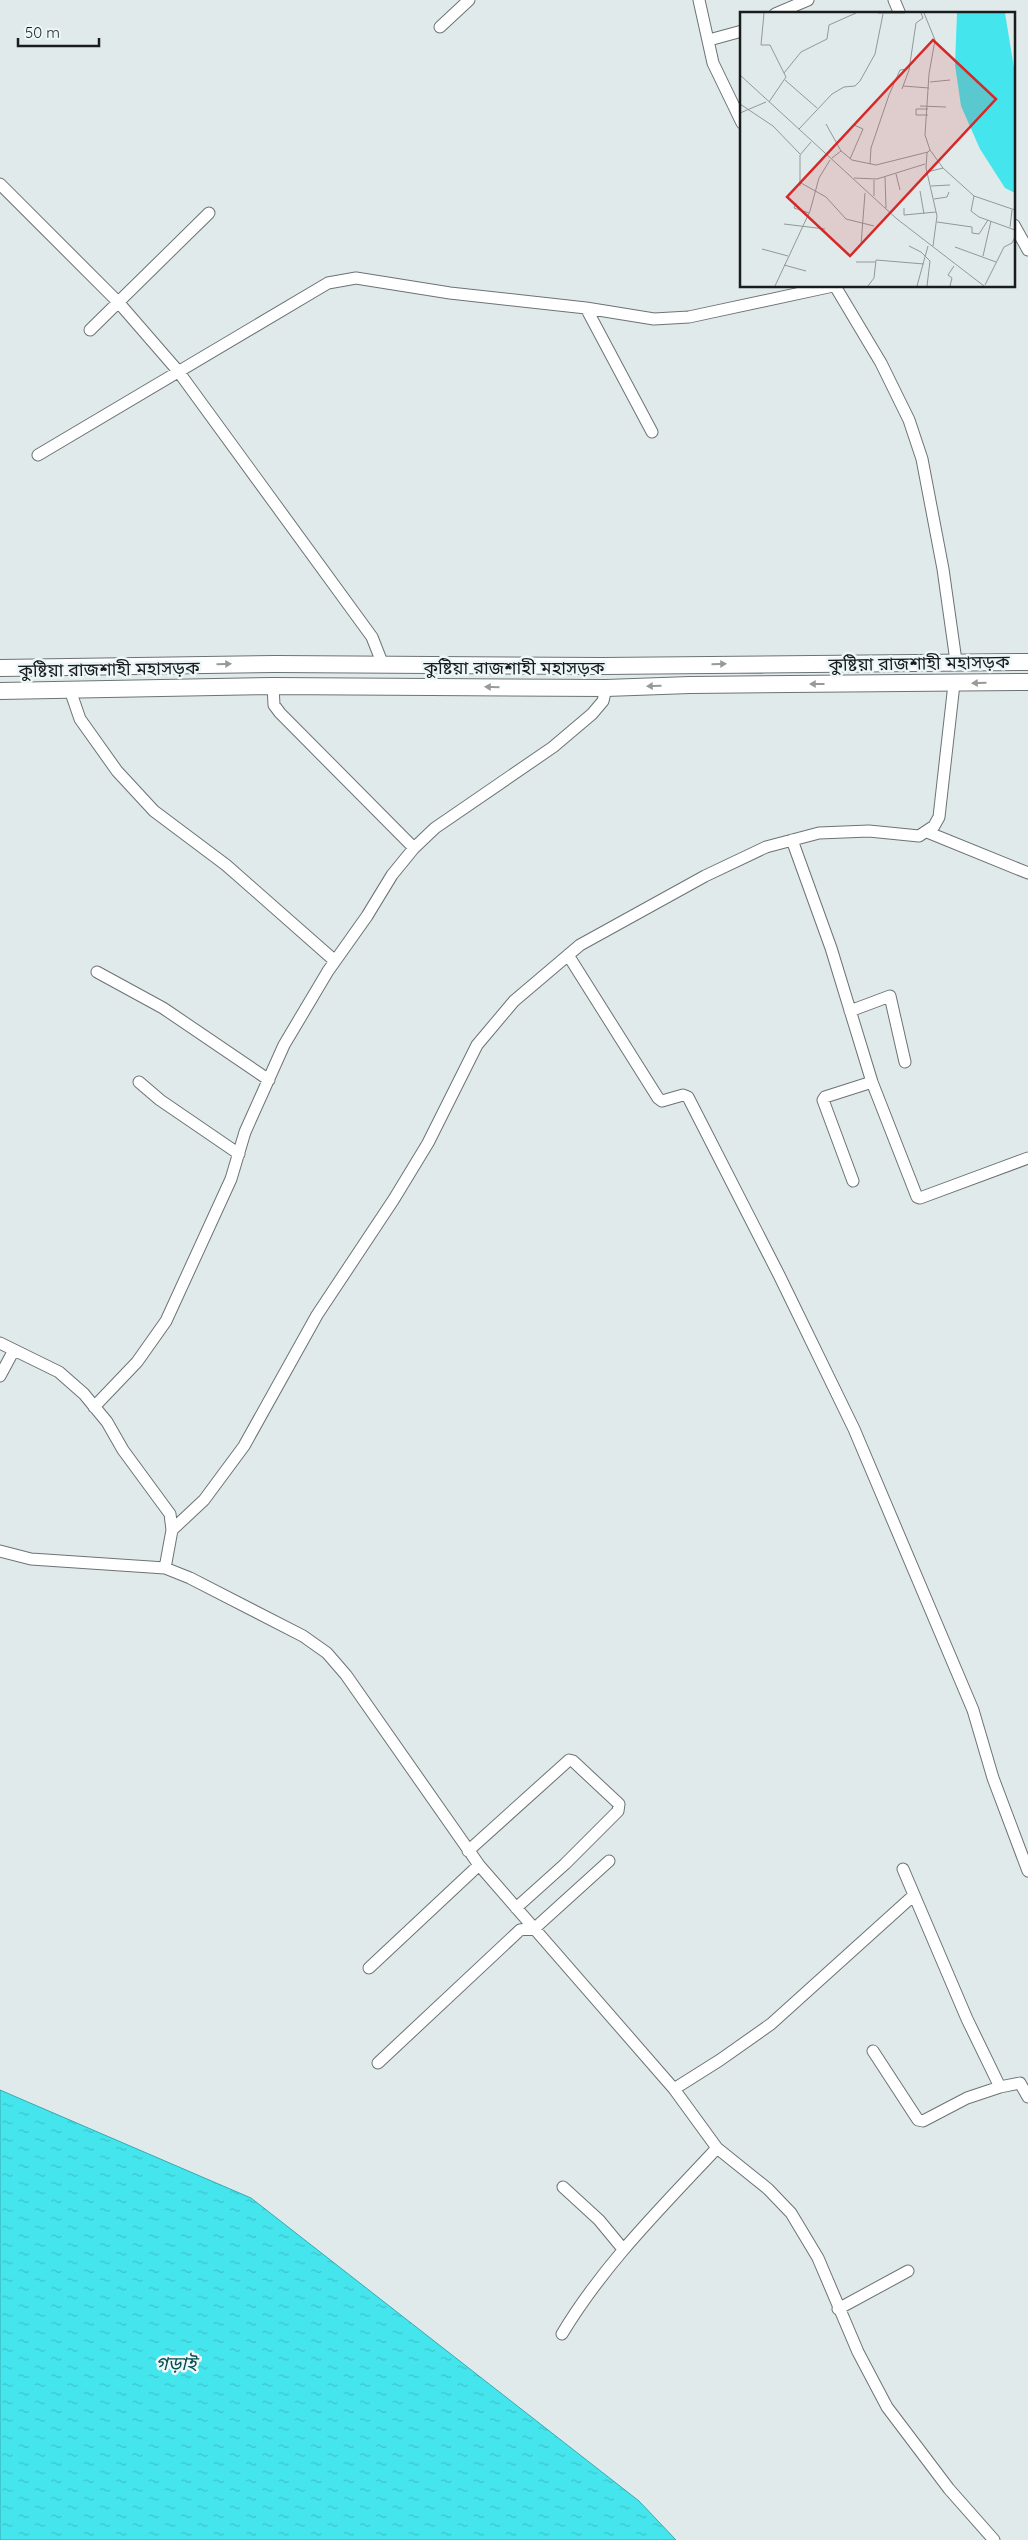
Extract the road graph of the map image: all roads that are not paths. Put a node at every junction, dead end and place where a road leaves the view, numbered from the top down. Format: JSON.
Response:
{"nodes":[{"id":1,"x":469,"y":0,"type":"edge"},
{"id":2,"x":699,"y":0,"type":"edge"},
{"id":3,"x":808,"y":0,"type":"edge"},
{"id":4,"x":894,"y":0,"type":"edge"},
{"id":5,"x":780,"y":12,"type":"edge"},
{"id":6,"x":899,"y":12,"type":"edge"},
{"id":7,"x":440,"y":27,"type":"dead end"},
{"id":8,"x":740,"y":32,"type":"edge"},
{"id":9,"x":709,"y":40,"type":"junction"},
{"id":10,"x":740,"y":119,"type":"edge"},
{"id":11,"x":0,"y":184,"type":"edge"},
{"id":12,"x":209,"y":213,"type":"dead end"},
{"id":13,"x":1017,"y":239,"type":"edge"},
{"id":14,"x":1028,"y":250,"type":"edge"},
{"id":15,"x":825,"y":288,"type":"edge"},
{"id":16,"x":835,"y":288,"type":"edge"},
{"id":17,"x":119,"y":302,"type":"junction"},
{"id":18,"x":586,"y":308,"type":"junction"},
{"id":19,"x":90,"y":330,"type":"dead end"},
{"id":20,"x":178,"y":371,"type":"junction"},
{"id":21,"x":652,"y":432,"type":"dead end"},
{"id":22,"x":38,"y":455,"type":"dead end"},
{"id":23,"x":956,"y":661,"type":"junction"},
{"id":24,"x":1006,"y":662,"type":"junction"},
{"id":25,"x":1028,"y":662,"type":"edge"},
{"id":26,"x":329,"y":664,"type":"junction"},
{"id":27,"x":383,"y":665,"type":"junction"},
{"id":28,"x":0,"y":668,"type":"edge"},
{"id":29,"x":1007,"y":682,"type":"junction"},
{"id":30,"x":1028,"y":682,"type":"edge"},
{"id":31,"x":954,"y":684,"type":"junction"},
{"id":32,"x":273,"y":686,"type":"junction"},
{"id":33,"x":327,"y":686,"type":"junction"},
{"id":34,"x":606,"y":688,"type":"junction"},
{"id":35,"x":70,"y":690,"type":"junction"},
{"id":36,"x":0,"y":691,"type":"edge"},
{"id":37,"x":927,"y":832,"type":"junction"},
{"id":38,"x":792,"y":840,"type":"junction"},
{"id":39,"x":414,"y":848,"type":"junction"},
{"id":40,"x":1028,"y":873,"type":"edge"},
{"id":41,"x":568,"y":955,"type":"junction"},
{"id":42,"x":335,"y":961,"type":"junction"},
{"id":43,"x":97,"y":972,"type":"dead end"},
{"id":44,"x":850,"y":1011,"type":"junction"},
{"id":45,"x":905,"y":1062,"type":"dead end"},
{"id":46,"x":269,"y":1080,"type":"junction"},
{"id":47,"x":139,"y":1082,"type":"dead end"},
{"id":48,"x":872,"y":1082,"type":"junction"},
{"id":49,"x":239,"y":1154,"type":"junction"},
{"id":50,"x":1028,"y":1158,"type":"edge"},
{"id":51,"x":853,"y":1181,"type":"dead end"},
{"id":52,"x":0,"y":1343,"type":"edge"},
{"id":53,"x":14,"y":1350,"type":"junction"},
{"id":54,"x":0,"y":1376,"type":"edge"},
{"id":55,"x":94,"y":1407,"type":"junction"},
{"id":56,"x":172,"y":1530,"type":"junction"},
{"id":57,"x":0,"y":1551,"type":"edge"},
{"id":58,"x":165,"y":1568,"type":"junction"},
{"id":59,"x":468,"y":1851,"type":"junction"},
{"id":60,"x":608,"y":1861,"type":"dead end"},
{"id":61,"x":478,"y":1865,"type":"junction"},
{"id":62,"x":903,"y":1869,"type":"dead end"},
{"id":63,"x":1028,"y":1871,"type":"edge"},
{"id":64,"x":914,"y":1895,"type":"junction"},
{"id":65,"x":516,"y":1908,"type":"junction"},
{"id":66,"x":535,"y":1928,"type":"junction"},
{"id":67,"x":369,"y":1968,"type":"dead end"},
{"id":68,"x":873,"y":2051,"type":"dead end"},
{"id":69,"x":378,"y":2063,"type":"dead end"},
{"id":70,"x":1024,"y":2080,"type":"edge"},
{"id":71,"x":1000,"y":2087,"type":"junction"},
{"id":72,"x":674,"y":2088,"type":"junction"},
{"id":73,"x":1028,"y":2097,"type":"edge"},
{"id":74,"x":717,"y":2148,"type":"junction"},
{"id":75,"x":562,"y":2187,"type":"dead end"},
{"id":76,"x":623,"y":2249,"type":"junction"},
{"id":77,"x":908,"y":2271,"type":"dead end"},
{"id":78,"x":838,"y":2309,"type":"junction"},
{"id":79,"x":562,"y":2334,"type":"dead end"},
{"id":80,"x":994,"y":2540,"type":"edge"}],
"edges":[{"from":1,"to":7,"type":"street"},
{"from":2,"to":9,"type":"street"},
{"from":3,"to":5,"type":"street"},
{"from":4,"to":6,"type":"street"},
{"from":8,"to":9,"type":"street"},
{"from":9,"to":10,"type":"street"},
{"from":11,"to":17,"type":"street"},
{"from":12,"to":17,"type":"street"},
{"from":13,"to":14,"type":"street"},
{"from":15,"to":18,"type":"street"},
{"from":16,"to":23,"type":"street"},
{"from":17,"to":19,"type":"street"},
{"from":17,"to":20,"type":"street"},
{"from":18,"to":20,"type":"street"},
{"from":18,"to":21,"type":"street"},
{"from":20,"to":22,"type":"street"},
{"from":20,"to":27,"type":"street"},
{"from":23,"to":24,"type":"highway","name":"কুষ্টিয়া রাজশাহী মহাসড়ক"},
{"from":27,"to":23,"type":"highway","name":"কুষ্টিয়া রাজশাহী মহাসড়ক","one_way":true},
{"from":24,"to":25,"type":"highway","name":"কুষ্টিয়া রাজশাহী মহাসড়ক"},
{"from":24,"to":29,"type":"highway"},
{"from":26,"to":27,"type":"highway","name":"কুষ্টিয়া রাজশাহী মহাসড়ক"},
{"from":28,"to":26,"type":"highway","name":"কুষ্টিয়া রাজশাহী মহাসড়ক","one_way":true},
{"from":26,"to":33,"type":"highway"},
{"from":29,"to":30,"type":"highway","name":"কুষ্টিয়া রাজশাহী মহাসড়ক"},
{"from":29,"to":31,"type":"highway","name":"কুষ্টিয়া রাজশাহী মহাসড়ক","one_way":true},
{"from":31,"to":34,"type":"highway","name":"কুষ্টিয়া রাজশাহী মহাসড়ক","one_way":true},
{"from":31,"to":37,"type":"street"},
{"from":32,"to":33,"type":"highway","name":"কুষ্টিয়া রাজশাহী মহাসড়ক"},
{"from":32,"to":35,"type":"highway","name":"কুষ্টিয়া রাজশাহী মহাসড়ক"},
{"from":32,"to":39,"type":"street"},
{"from":34,"to":33,"type":"highway","name":"কুষ্টিয়া রাজশাহী মহাসড়ক","one_way":true},
{"from":34,"to":39,"type":"street"},
{"from":35,"to":36,"type":"highway","name":"কুষ্টিয়া রাজশাহী মহাসড়ক"},
{"from":35,"to":42,"type":"street"},
{"from":37,"to":38,"type":"street"},
{"from":37,"to":40,"type":"street"},
{"from":38,"to":41,"type":"street"},
{"from":38,"to":44,"type":"street"},
{"from":39,"to":42,"type":"street"},
{"from":41,"to":56,"type":"street"},
{"from":41,"to":63,"type":"street"},
{"from":42,"to":46,"type":"street"},
{"from":43,"to":46,"type":"street"},
{"from":44,"to":45,"type":"street"},
{"from":44,"to":48,"type":"street"},
{"from":46,"to":49,"type":"street"},
{"from":47,"to":49,"type":"street"},
{"from":48,"to":50,"type":"street"},
{"from":48,"to":51,"type":"street"},
{"from":49,"to":55,"type":"street"},
{"from":52,"to":53,"type":"street"},
{"from":53,"to":54,"type":"street"},
{"from":53,"to":55,"type":"street"},
{"from":55,"to":56,"type":"street"},
{"from":56,"to":58,"type":"street"},
{"from":57,"to":58,"type":"street"},
{"from":58,"to":59,"type":"street"},
{"from":59,"to":61,"type":"street"},
{"from":59,"to":65,"type":"street"},
{"from":60,"to":66,"type":"street"},
{"from":61,"to":65,"type":"street"},
{"from":61,"to":67,"type":"street"},
{"from":62,"to":64,"type":"street"},
{"from":64,"to":71,"type":"street"},
{"from":64,"to":72,"type":"street"},
{"from":65,"to":66,"type":"street"},
{"from":66,"to":69,"type":"street"},
{"from":66,"to":72,"type":"street"},
{"from":68,"to":71,"type":"street"},
{"from":70,"to":71,"type":"street"},
{"from":70,"to":73,"type":"street"},
{"from":72,"to":74,"type":"street"},
{"from":74,"to":76,"type":"street"},
{"from":74,"to":78,"type":"street"},
{"from":75,"to":76,"type":"street"},
{"from":76,"to":79,"type":"street"},
{"from":77,"to":78,"type":"street"},
{"from":78,"to":80,"type":"street"}]}
